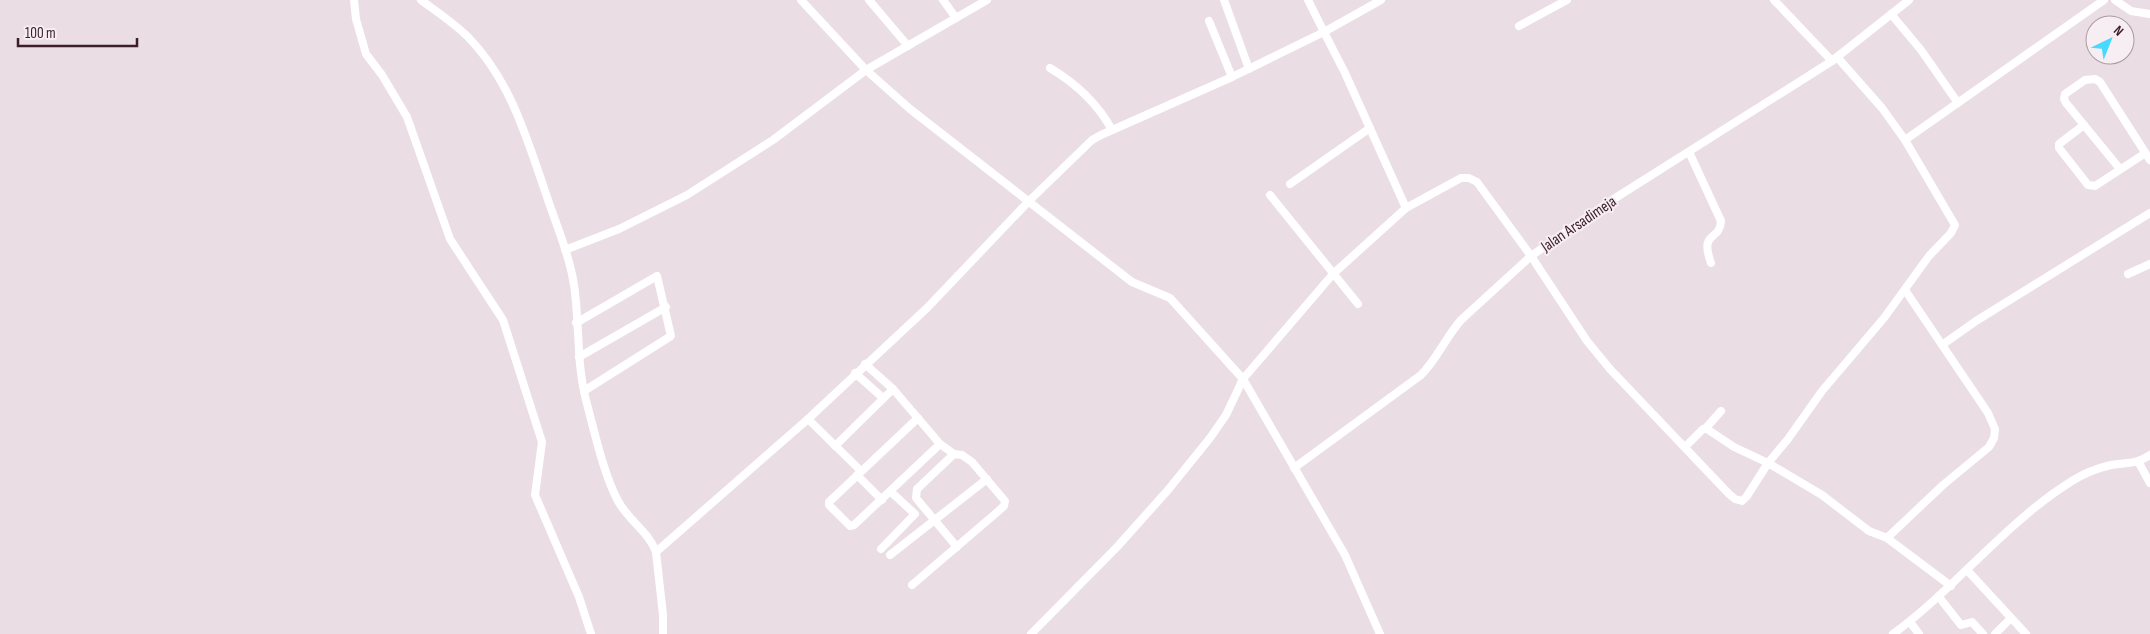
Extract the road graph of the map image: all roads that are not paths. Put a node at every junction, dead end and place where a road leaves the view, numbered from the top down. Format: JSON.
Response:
{"nodes":[{"id":1,"x":354,"y":0,"type":"edge"},
{"id":2,"x":421,"y":0,"type":"edge"},
{"id":3,"x":801,"y":0,"type":"edge"},
{"id":4,"x":869,"y":0,"type":"edge"},
{"id":5,"x":943,"y":0,"type":"edge"},
{"id":6,"x":988,"y":0,"type":"edge"},
{"id":7,"x":1224,"y":0,"type":"edge"},
{"id":8,"x":1308,"y":0,"type":"edge"},
{"id":9,"x":1381,"y":0,"type":"edge"},
{"id":10,"x":1567,"y":0,"type":"edge"},
{"id":11,"x":1774,"y":0,"type":"edge"},
{"id":12,"x":1909,"y":0,"type":"edge"},
{"id":13,"x":2104,"y":0,"type":"edge"},
{"id":14,"x":2115,"y":0,"type":"edge"},
{"id":15,"x":1891,"y":14,"type":"junction"},
{"id":16,"x":2150,"y":14,"type":"edge"},
{"id":17,"x":956,"y":18,"type":"junction"},
{"id":18,"x":1208,"y":21,"type":"dead end"},
{"id":19,"x":1518,"y":26,"type":"dead end"},
{"id":20,"x":1324,"y":32,"type":"junction"},
{"id":21,"x":908,"y":46,"type":"junction"},
{"id":22,"x":1834,"y":59,"type":"junction"},
{"id":23,"x":1050,"y":68,"type":"dead end"},
{"id":24,"x":1249,"y":69,"type":"junction"},
{"id":25,"x":866,"y":70,"type":"junction"},
{"id":26,"x":1232,"y":77,"type":"junction"},
{"id":27,"x":1958,"y":104,"type":"junction"},
{"id":28,"x":2084,"y":124,"type":"junction"},
{"id":29,"x":1370,"y":128,"type":"junction"},
{"id":30,"x":1112,"y":130,"type":"junction"},
{"id":31,"x":1905,"y":140,"type":"junction"},
{"id":32,"x":1689,"y":152,"type":"junction"},
{"id":33,"x":2144,"y":154,"type":"junction"},
{"id":34,"x":2150,"y":160,"type":"edge"},
{"id":35,"x":2120,"y":169,"type":"junction"},
{"id":36,"x":1290,"y":184,"type":"dead end"},
{"id":37,"x":1270,"y":195,"type":"dead end"},
{"id":38,"x":1029,"y":201,"type":"junction"},
{"id":39,"x":1406,"y":208,"type":"junction"},
{"id":40,"x":2150,"y":213,"type":"edge"},
{"id":41,"x":565,"y":250,"type":"junction"},
{"id":42,"x":1531,"y":256,"type":"junction"},
{"id":43,"x":1712,"y":263,"type":"dead end"},
{"id":44,"x":2150,"y":264,"type":"edge"},
{"id":45,"x":1333,"y":274,"type":"junction"},
{"id":46,"x":2128,"y":274,"type":"dead end"},
{"id":47,"x":1905,"y":290,"type":"junction"},
{"id":48,"x":1358,"y":304,"type":"dead end"},
{"id":49,"x":666,"y":307,"type":"junction"},
{"id":50,"x":576,"y":323,"type":"junction"},
{"id":51,"x":1942,"y":344,"type":"junction"},
{"id":52,"x":579,"y":356,"type":"junction"},
{"id":53,"x":865,"y":364,"type":"junction"},
{"id":54,"x":855,"y":373,"type":"junction"},
{"id":55,"x":1243,"y":379,"type":"junction"},
{"id":56,"x":893,"y":389,"type":"junction"},
{"id":57,"x":584,"y":391,"type":"junction"},
{"id":58,"x":884,"y":398,"type":"junction"},
{"id":59,"x":1721,"y":411,"type":"dead end"},
{"id":60,"x":918,"y":418,"type":"junction"},
{"id":61,"x":808,"y":419,"type":"junction"},
{"id":62,"x":1704,"y":429,"type":"junction"},
{"id":63,"x":940,"y":444,"type":"junction"},
{"id":64,"x":835,"y":446,"type":"junction"},
{"id":65,"x":1686,"y":447,"type":"junction"},
{"id":66,"x":954,"y":454,"type":"junction"},
{"id":67,"x":2150,"y":455,"type":"edge"},
{"id":68,"x":1768,"y":463,"type":"junction"},
{"id":69,"x":2139,"y":463,"type":"junction"},
{"id":70,"x":1294,"y":468,"type":"junction"},
{"id":71,"x":859,"y":473,"type":"junction"},
{"id":72,"x":987,"y":479,"type":"junction"},
{"id":73,"x":2150,"y":483,"type":"edge"},
{"id":74,"x":891,"y":492,"type":"junction"},
{"id":75,"x":882,"y":500,"type":"junction"},
{"id":76,"x":934,"y":520,"type":"junction"},
{"id":77,"x":1887,"y":538,"type":"junction"},
{"id":78,"x":957,"y":547,"type":"junction"},
{"id":79,"x":881,"y":548,"type":"dead end"},
{"id":80,"x":656,"y":552,"type":"junction"},
{"id":81,"x":890,"y":556,"type":"dead end"},
{"id":82,"x":1967,"y":570,"type":"junction"},
{"id":83,"x":912,"y":585,"type":"dead end"},
{"id":84,"x":1950,"y":586,"type":"junction"},
{"id":85,"x":1939,"y":597,"type":"junction"},
{"id":86,"x":2010,"y":618,"type":"junction"},
{"id":87,"x":1910,"y":622,"type":"junction"},
{"id":88,"x":591,"y":634,"type":"edge"},
{"id":89,"x":663,"y":634,"type":"edge"},
{"id":90,"x":1031,"y":634,"type":"edge"},
{"id":91,"x":1380,"y":634,"type":"edge"},
{"id":92,"x":1893,"y":634,"type":"edge"},
{"id":93,"x":1919,"y":634,"type":"edge"},
{"id":94,"x":1983,"y":634,"type":"edge"},
{"id":95,"x":1995,"y":634,"type":"edge"},
{"id":96,"x":2026,"y":634,"type":"edge"}],
"edges":[{"from":1,"to":88,"type":"street"},
{"from":2,"to":41,"type":"street"},
{"from":3,"to":25,"type":"street"},
{"from":4,"to":21,"type":"street"},
{"from":5,"to":17,"type":"street"},
{"from":6,"to":17,"type":"street"},
{"from":7,"to":24,"type":"street"},
{"from":8,"to":20,"type":"street"},
{"from":9,"to":20,"type":"street"},
{"from":10,"to":19,"type":"street"},
{"from":11,"to":22,"type":"street"},
{"from":12,"to":15,"type":"street","name":"Jalan Arsadimeja"},
{"from":13,"to":27,"type":"street"},
{"from":14,"to":16,"type":"street"},
{"from":15,"to":22,"type":"street","name":"Jalan Arsadimeja"},
{"from":15,"to":27,"type":"street"},
{"from":17,"to":21,"type":"street"},
{"from":18,"to":26,"type":"street"},
{"from":20,"to":24,"type":"street"},
{"from":20,"to":29,"type":"street"},
{"from":21,"to":25,"type":"street"},
{"from":22,"to":31,"type":"street"},
{"from":22,"to":32,"type":"street","name":"Jalan Arsadimeja"},
{"from":23,"to":30,"type":"street"},
{"from":24,"to":26,"type":"street"},
{"from":25,"to":38,"type":"street"},
{"from":25,"to":41,"type":"street"},
{"from":26,"to":30,"type":"street"},
{"from":27,"to":31,"type":"street"},
{"from":28,"to":33,"type":"street"},
{"from":28,"to":35,"type":"street"},
{"from":28,"to":35,"type":"street"},
{"from":29,"to":36,"type":"street"},
{"from":29,"to":39,"type":"street"},
{"from":30,"to":38,"type":"street"},
{"from":31,"to":47,"type":"street"},
{"from":32,"to":42,"type":"street","name":"Jalan Arsadimeja"},
{"from":32,"to":43,"type":"street"},
{"from":33,"to":34,"type":"street"},
{"from":33,"to":35,"type":"street"},
{"from":37,"to":45,"type":"street"},
{"from":38,"to":53,"type":"street"},
{"from":38,"to":55,"type":"street"},
{"from":39,"to":42,"type":"street","name":"Jalan Arsadimeja"},
{"from":39,"to":45,"type":"street"},
{"from":40,"to":51,"type":"street"},
{"from":41,"to":50,"type":"street"},
{"from":42,"to":65,"type":"street"},
{"from":42,"to":70,"type":"street"},
{"from":44,"to":46,"type":"street"},
{"from":45,"to":48,"type":"street"},
{"from":45,"to":55,"type":"street"},
{"from":47,"to":51,"type":"street"},
{"from":47,"to":68,"type":"street"},
{"from":49,"to":50,"type":"street"},
{"from":49,"to":52,"type":"street"},
{"from":49,"to":57,"type":"street"},
{"from":50,"to":52,"type":"street"},
{"from":51,"to":77,"type":"street"},
{"from":52,"to":57,"type":"street"},
{"from":53,"to":54,"type":"street"},
{"from":53,"to":56,"type":"street"},
{"from":54,"to":58,"type":"street"},
{"from":54,"to":61,"type":"street"},
{"from":55,"to":70,"type":"street"},
{"from":55,"to":90,"type":"street"},
{"from":56,"to":58,"type":"street"},
{"from":56,"to":60,"type":"street"},
{"from":57,"to":80,"type":"street"},
{"from":58,"to":64,"type":"street"},
{"from":59,"to":62,"type":"street"},
{"from":60,"to":63,"type":"street"},
{"from":60,"to":71,"type":"street"},
{"from":61,"to":64,"type":"street"},
{"from":61,"to":80,"type":"street"},
{"from":62,"to":65,"type":"street"},
{"from":62,"to":68,"type":"street"},
{"from":63,"to":66,"type":"street"},
{"from":63,"to":74,"type":"street"},
{"from":64,"to":71,"type":"street"},
{"from":65,"to":68,"type":"street"},
{"from":66,"to":72,"type":"street"},
{"from":66,"to":76,"type":"street"},
{"from":67,"to":69,"type":"street"},
{"from":68,"to":77,"type":"street"},
{"from":69,"to":73,"type":"street"},
{"from":69,"to":82,"type":"street"},
{"from":70,"to":91,"type":"street"},
{"from":71,"to":75,"type":"street"},
{"from":71,"to":75,"type":"street"},
{"from":72,"to":76,"type":"street"},
{"from":72,"to":78,"type":"street"},
{"from":74,"to":75,"type":"street"},
{"from":74,"to":79,"type":"street"},
{"from":76,"to":78,"type":"street"},
{"from":76,"to":81,"type":"street"},
{"from":77,"to":84,"type":"street"},
{"from":78,"to":83,"type":"street"},
{"from":80,"to":89,"type":"street"},
{"from":82,"to":84,"type":"street"},
{"from":82,"to":86,"type":"street"},
{"from":84,"to":85,"type":"street"},
{"from":85,"to":87,"type":"street"},
{"from":85,"to":94,"type":"street"},
{"from":86,"to":95,"type":"street"},
{"from":86,"to":96,"type":"street"},
{"from":87,"to":92,"type":"street"},
{"from":87,"to":93,"type":"street"}]}
